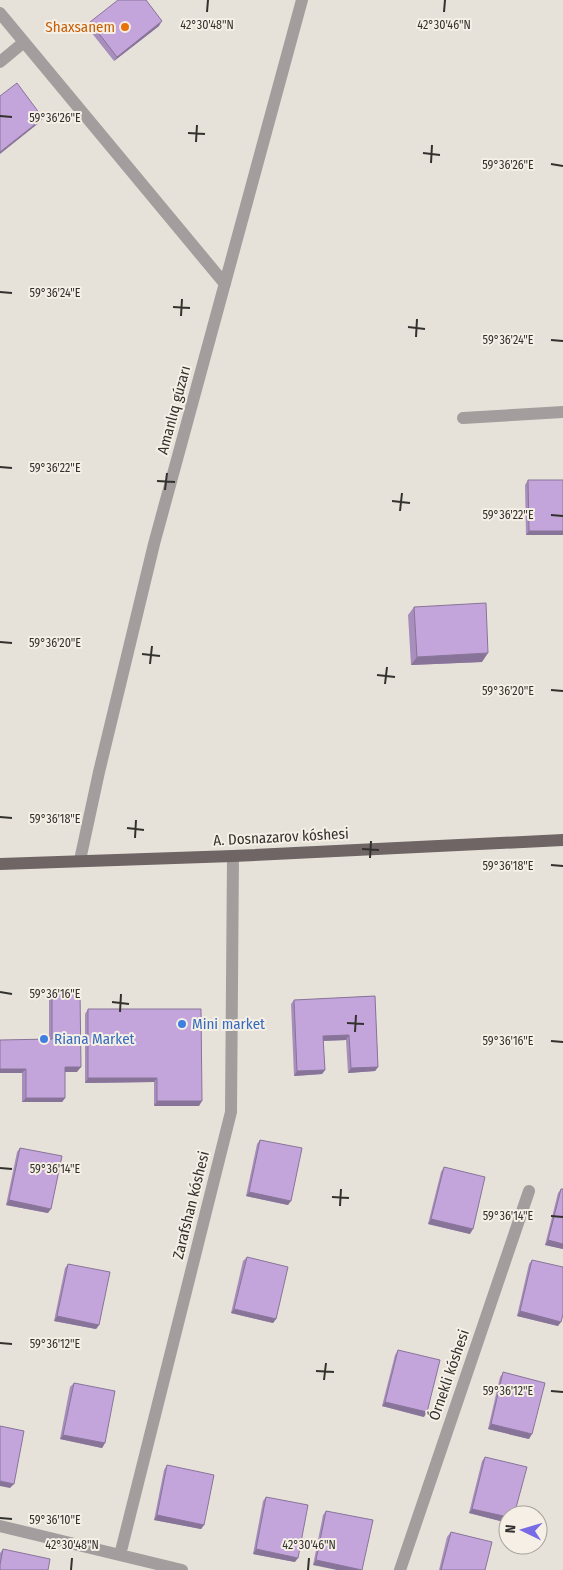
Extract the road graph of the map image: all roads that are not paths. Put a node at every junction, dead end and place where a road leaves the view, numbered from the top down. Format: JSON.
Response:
{"nodes":[{"id":1,"x":302,"y":0,"type":"edge"},
{"id":2,"x":0,"y":12,"type":"edge"},
{"id":3,"x":24,"y":42,"type":"junction"},
{"id":4,"x":0,"y":62,"type":"edge"},
{"id":5,"x":225,"y":284,"type":"junction"},
{"id":6,"x":563,"y":412,"type":"edge"},
{"id":7,"x":462,"y":418,"type":"dead end"},
{"id":8,"x":563,"y":840,"type":"edge"},
{"id":9,"x":233,"y":856,"type":"junction"},
{"id":10,"x":80,"y":860,"type":"junction"},
{"id":11,"x":0,"y":864,"type":"edge"},
{"id":12,"x":529,"y":1191,"type":"dead end"},
{"id":13,"x":0,"y":1526,"type":"edge"},
{"id":14,"x":120,"y":1555,"type":"junction"},
{"id":15,"x":182,"y":1570,"type":"edge"},
{"id":16,"x":400,"y":1570,"type":"edge"}],
"edges":[{"from":1,"to":5,"type":"street","name":"Amanlıq gúzarı"},
{"from":2,"to":3,"type":"street"},
{"from":3,"to":4,"type":"street"},
{"from":3,"to":5,"type":"street"},
{"from":5,"to":10,"type":"street","name":"Amanlıq gúzarı"},
{"from":6,"to":7,"type":"street"},
{"from":8,"to":9,"type":"main road","name":"A. Dosnazarov kóshesi"},
{"from":9,"to":10,"type":"main road","name":"A. Dosnazarov kóshesi"},
{"from":9,"to":14,"type":"street","name":"Zarafshan kóshesi"},
{"from":10,"to":11,"type":"main road","name":"A. Dosnazarov kóshesi"},
{"from":12,"to":16,"type":"street","name":"Órnekli kóshesi"},
{"from":13,"to":14,"type":"street"},
{"from":14,"to":15,"type":"street"}]}
